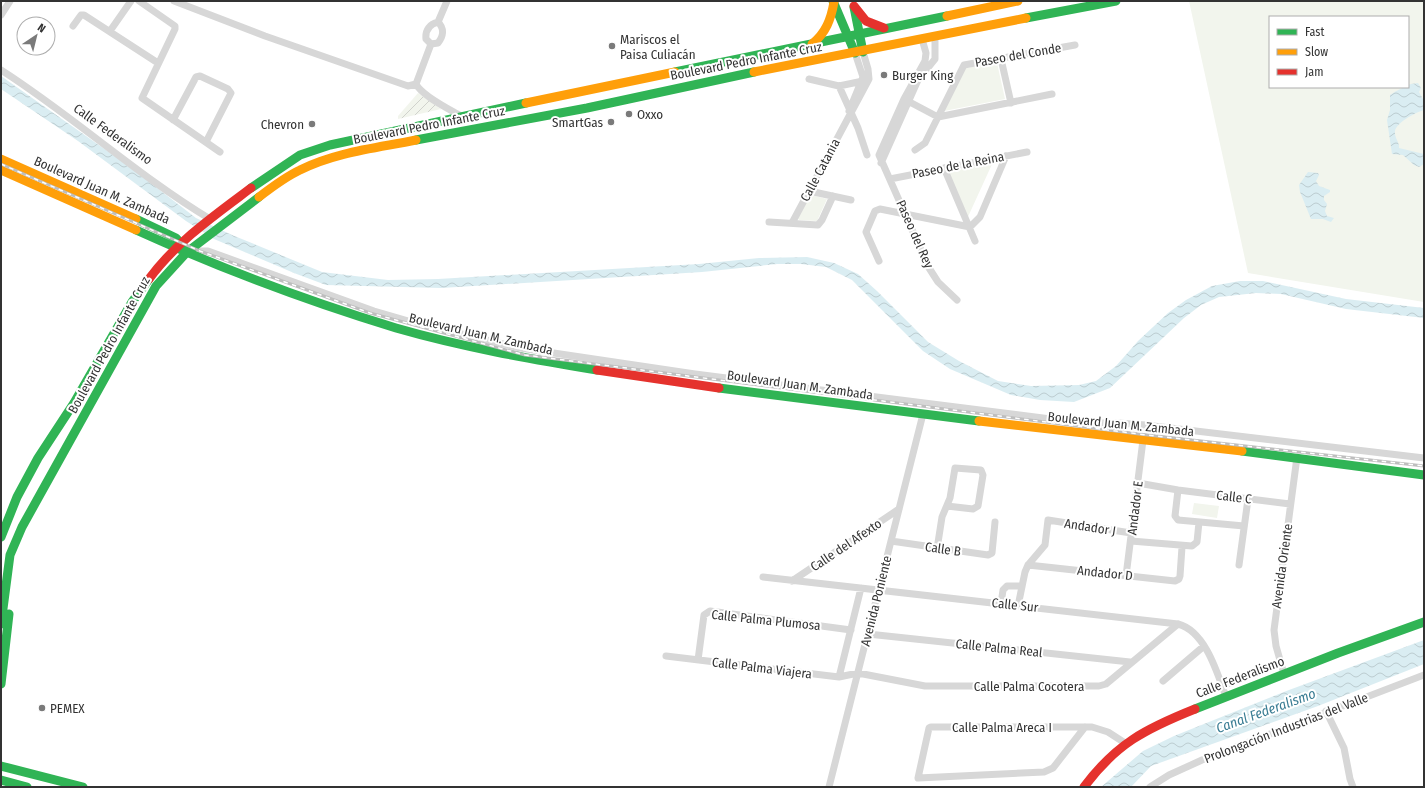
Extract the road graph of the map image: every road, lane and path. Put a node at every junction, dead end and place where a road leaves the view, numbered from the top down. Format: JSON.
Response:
{"nodes":[{"id":1,"x":10,"y":1,"type":"edge"},
{"id":2,"x":130,"y":1,"type":"edge"},
{"id":3,"x":139,"y":1,"type":"edge"},
{"id":4,"x":174,"y":1,"type":"edge"},
{"id":5,"x":447,"y":1,"type":"edge"},
{"id":6,"x":1018,"y":1,"type":"edge"},
{"id":7,"x":1116,"y":1,"type":"edge"},
{"id":8,"x":834,"y":2,"type":"edge"},
{"id":9,"x":852,"y":4,"type":"edge"},
{"id":10,"x":1,"y":15,"type":"edge"},
{"id":11,"x":438,"y":22,"type":"junction"},
{"id":12,"x":73,"y":26,"type":"dead end"},
{"id":13,"x":884,"y":28,"type":"junction"},
{"id":14,"x":110,"y":31,"type":"junction"},
{"id":15,"x":859,"y":34,"type":"junction"},
{"id":16,"x":849,"y":36,"type":"junction"},
{"id":17,"x":935,"y":36,"type":"junction"},
{"id":18,"x":922,"y":39,"type":"junction"},
{"id":19,"x":431,"y":44,"type":"junction"},
{"id":20,"x":812,"y":44,"type":"junction"},
{"id":21,"x":1075,"y":45,"type":"dead end"},
{"id":22,"x":859,"y":53,"type":"junction"},
{"id":23,"x":1001,"y":59,"type":"junction"},
{"id":24,"x":158,"y":63,"type":"junction"},
{"id":25,"x":1,"y":70,"type":"edge"},
{"id":26,"x":808,"y":79,"type":"dead end"},
{"id":27,"x":865,"y":80,"type":"junction"},
{"id":28,"x":416,"y":84,"type":"junction"},
{"id":29,"x":839,"y":86,"type":"junction"},
{"id":30,"x":1052,"y":94,"type":"dead end"},
{"id":31,"x":906,"y":100,"type":"junction"},
{"id":32,"x":1011,"y":103,"type":"junction"},
{"id":33,"x":850,"y":114,"type":"junction"},
{"id":34,"x":463,"y":117,"type":"junction"},
{"id":35,"x":938,"y":117,"type":"junction"},
{"id":36,"x":173,"y":120,"type":"junction"},
{"id":37,"x":206,"y":142,"type":"junction"},
{"id":38,"x":915,"y":150,"type":"dead end"},
{"id":39,"x":220,"y":152,"type":"dead end"},
{"id":40,"x":1027,"y":152,"type":"dead end"},
{"id":41,"x":867,"y":155,"type":"dead end"},
{"id":42,"x":1006,"y":156,"type":"junction"},
{"id":43,"x":1,"y":159,"type":"edge"},
{"id":44,"x":944,"y":168,"type":"junction"},
{"id":45,"x":1,"y":170,"type":"edge"},
{"id":46,"x":890,"y":178,"type":"junction"},
{"id":47,"x":809,"y":191,"type":"junction"},
{"id":48,"x":833,"y":196,"type":"junction"},
{"id":49,"x":850,"y":200,"type":"dead end"},
{"id":50,"x":905,"y":214,"type":"junction"},
{"id":51,"x":209,"y":220,"type":"junction"},
{"id":52,"x":769,"y":222,"type":"dead end"},
{"id":53,"x":792,"y":224,"type":"junction"},
{"id":54,"x":970,"y":227,"type":"junction"},
{"id":55,"x":975,"y":241,"type":"dead end"},
{"id":56,"x":179,"y":245,"type":"junction"},
{"id":57,"x":188,"y":251,"type":"junction"},
{"id":58,"x":879,"y":261,"type":"dead end"},
{"id":59,"x":957,"y":300,"type":"dead end"},
{"id":60,"x":923,"y":414,"type":"junction"},
{"id":61,"x":1143,"y":440,"type":"junction"},
{"id":62,"x":1297,"y":457,"type":"junction"},
{"id":63,"x":1424,"y":458,"type":"edge"},
{"id":64,"x":1424,"y":475,"type":"edge"},
{"id":65,"x":1138,"y":483,"type":"junction"},
{"id":66,"x":1178,"y":490,"type":"junction"},
{"id":67,"x":1248,"y":499,"type":"junction"},
{"id":68,"x":1290,"y":504,"type":"junction"},
{"id":69,"x":947,"y":506,"type":"junction"},
{"id":70,"x":899,"y":509,"type":"junction"},
{"id":71,"x":995,"y":522,"type":"dead end"},
{"id":72,"x":1199,"y":522,"type":"junction"},
{"id":73,"x":1244,"y":526,"type":"junction"},
{"id":74,"x":1,"y":537,"type":"edge"},
{"id":75,"x":1131,"y":537,"type":"junction"},
{"id":76,"x":18,"y":539,"type":"junction"},
{"id":77,"x":891,"y":541,"type":"junction"},
{"id":78,"x":1182,"y":546,"type":"junction"},
{"id":79,"x":937,"y":549,"type":"junction"},
{"id":80,"x":1028,"y":565,"type":"junction"},
{"id":81,"x":1239,"y":565,"type":"dead end"},
{"id":82,"x":1126,"y":576,"type":"junction"},
{"id":83,"x":763,"y":577,"type":"dead end"},
{"id":84,"x":792,"y":580,"type":"junction"},
{"id":85,"x":1021,"y":586,"type":"junction"},
{"id":86,"x":861,"y":588,"type":"junction"},
{"id":87,"x":880,"y":590,"type":"junction"},
{"id":88,"x":1001,"y":604,"type":"junction"},
{"id":89,"x":1018,"y":606,"type":"junction"},
{"id":90,"x":1424,"y":622,"type":"edge"},
{"id":91,"x":1,"y":624,"type":"edge"},
{"id":92,"x":1178,"y":624,"type":"junction"},
{"id":93,"x":851,"y":630,"type":"junction"},
{"id":94,"x":868,"y":634,"type":"junction"},
{"id":95,"x":1204,"y":646,"type":"junction"},
{"id":96,"x":666,"y":656,"type":"dead end"},
{"id":97,"x":698,"y":660,"type":"junction"},
{"id":98,"x":1130,"y":662,"type":"junction"},
{"id":99,"x":1281,"y":663,"type":"junction"},
{"id":100,"x":858,"y":673,"type":"junction"},
{"id":101,"x":1284,"y":674,"type":"junction"},
{"id":102,"x":1424,"y":675,"type":"edge"},
{"id":103,"x":839,"y":677,"type":"junction"},
{"id":104,"x":1163,"y":680,"type":"dead end"},
{"id":105,"x":1,"y":684,"type":"edge"},
{"id":106,"x":1222,"y":686,"type":"junction"},
{"id":107,"x":1226,"y":696,"type":"junction"},
{"id":108,"x":1326,"y":711,"type":"junction"},
{"id":109,"x":1085,"y":727,"type":"junction"},
{"id":110,"x":1125,"y":743,"type":"junction"},
{"id":111,"x":1,"y":765,"type":"edge"},
{"id":112,"x":1,"y":771,"type":"edge"},
{"id":113,"x":1,"y":780,"type":"edge"},
{"id":114,"x":27,"y":787,"type":"edge"},
{"id":115,"x":64,"y":787,"type":"edge"},
{"id":116,"x":83,"y":787,"type":"edge"},
{"id":117,"x":829,"y":787,"type":"edge"},
{"id":118,"x":1084,"y":787,"type":"edge"},
{"id":119,"x":1150,"y":787,"type":"edge"},
{"id":120,"x":1353,"y":787,"type":"edge"}],
"edges":[{"from":1,"to":10,"type":"street"},
{"from":2,"to":14,"type":"street"},
{"from":3,"to":24,"type":"street"},
{"from":4,"to":28,"type":"street"},
{"from":5,"to":11,"type":"street"},
{"from":6,"to":13,"type":"main road","name":"Boulevard Pedro Infante Cruz"},
{"from":7,"to":17,"type":"main road","name":"Boulevard Pedro Infante Cruz"},
{"from":8,"to":16,"type":"main road"},
{"from":8,"to":20,"type":"main road"},
{"from":9,"to":13,"type":"main road"},
{"from":9,"to":15,"type":"main road"},
{"from":11,"to":19,"type":"street"},
{"from":11,"to":19,"type":"street"},
{"from":12,"to":14,"type":"street"},
{"from":13,"to":15,"type":"main road","name":"Boulevard Pedro Infante Cruz"},
{"from":14,"to":24,"type":"street"},
{"from":15,"to":16,"type":"main road","name":"Boulevard Pedro Infante Cruz"},
{"from":15,"to":22,"type":"main road"},
{"from":16,"to":20,"type":"main road","name":"Boulevard Pedro Infante Cruz"},
{"from":16,"to":22,"type":"main road"},
{"from":17,"to":18,"type":"main road","name":"Boulevard Pedro Infante Cruz"},
{"from":17,"to":31,"type":"street","name":"Paseo del Rey"},
{"from":18,"to":22,"type":"main road","name":"Boulevard Pedro Infante Cruz"},
{"from":18,"to":31,"type":"street","name":"Paseo del Rey"},
{"from":19,"to":28,"type":"street"},
{"from":20,"to":34,"type":"main road","name":"Boulevard Pedro Infante Cruz"},
{"from":21,"to":23,"type":"street","name":"Paseo del Conde"},
{"from":22,"to":27,"type":"street"},
{"from":22,"to":57,"type":"main road","name":"Boulevard Pedro Infante Cruz"},
{"from":23,"to":32,"type":"street"},
{"from":23,"to":35,"type":"street","name":"Paseo del Conde"},
{"from":24,"to":36,"type":"street"},
{"from":25,"to":51,"type":"street","name":"Calle Federalismo"},
{"from":26,"to":29,"type":"street"},
{"from":27,"to":29,"type":"street"},
{"from":27,"to":33,"type":"street","name":"Calle Catania"},
{"from":28,"to":34,"type":"street"},
{"from":29,"to":33,"type":"street"},
{"from":30,"to":32,"type":"street"},
{"from":31,"to":35,"type":"street"},
{"from":31,"to":46,"type":"street","name":"Paseo del Rey"},
{"from":32,"to":35,"type":"street"},
{"from":33,"to":41,"type":"street"},
{"from":33,"to":47,"type":"street","name":"Calle Catania"},
{"from":34,"to":51,"type":"main road","name":"Boulevard Pedro Infante Cruz"},
{"from":35,"to":38,"type":"street","name":"Paseo del Conde"},
{"from":36,"to":37,"type":"street"},
{"from":36,"to":37,"type":"street"},
{"from":37,"to":39,"type":"street"},
{"from":40,"to":42,"type":"street","name":"Paseo de la Reina"},
{"from":42,"to":44,"type":"street","name":"Paseo de la Reina"},
{"from":42,"to":54,"type":"street"},
{"from":43,"to":56,"type":"main road","name":"Boulevard Juan M. Zambada"},
{"from":44,"to":46,"type":"street","name":"Paseo de la Reina"},
{"from":44,"to":54,"type":"street"},
{"from":45,"to":56,"type":"main road","name":"Boulevard Juan M. Zambada"},
{"from":46,"to":50,"type":"street","name":"Paseo del Rey"},
{"from":47,"to":48,"type":"street"},
{"from":47,"to":53,"type":"street","name":"Calle Catania"},
{"from":48,"to":49,"type":"street"},
{"from":48,"to":53,"type":"street"},
{"from":50,"to":54,"type":"street"},
{"from":50,"to":58,"type":"street"},
{"from":50,"to":59,"type":"street","name":"Paseo del Rey"},
{"from":51,"to":56,"type":"main road","name":"Boulevard Pedro Infante Cruz"},
{"from":52,"to":53,"type":"street"},
{"from":54,"to":55,"type":"street"},
{"from":56,"to":57,"type":"main road","name":"Boulevard Juan M. Zambada"},
{"from":56,"to":74,"type":"main road","name":"Boulevard Pedro Infante Cruz"},
{"from":57,"to":60,"type":"main road","name":"Boulevard Juan M. Zambada"},
{"from":57,"to":63,"type":"street","name":"Boulevard Juan M. Zambada"},
{"from":57,"to":76,"type":"main road","name":"Boulevard Pedro Infante Cruz"},
{"from":60,"to":61,"type":"main road","name":"Boulevard Juan M. Zambada"},
{"from":60,"to":70,"type":"street","name":"Avenida Poniente"},
{"from":61,"to":62,"type":"main road","name":"Boulevard Juan M. Zambada"},
{"from":61,"to":65,"type":"street","name":"Andador E"},
{"from":62,"to":64,"type":"main road","name":"Boulevard Juan M. Zambada"},
{"from":62,"to":68,"type":"street","name":"Avenida Oriente"},
{"from":65,"to":66,"type":"street","name":"Calle C"},
{"from":65,"to":75,"type":"street","name":"Andador E"},
{"from":66,"to":67,"type":"street","name":"Calle C"},
{"from":66,"to":72,"type":"street"},
{"from":67,"to":68,"type":"street","name":"Calle C"},
{"from":67,"to":73,"type":"street"},
{"from":68,"to":99,"type":"street","name":"Avenida Oriente"},
{"from":69,"to":69,"type":"street"},
{"from":69,"to":79,"type":"street"},
{"from":70,"to":77,"type":"street","name":"Avenida Poniente"},
{"from":70,"to":84,"type":"street","name":"Calle del Afexto"},
{"from":71,"to":79,"type":"street","name":"Calle B"},
{"from":72,"to":73,"type":"street"},
{"from":72,"to":78,"type":"street"},
{"from":73,"to":81,"type":"street"},
{"from":75,"to":78,"type":"street","name":"Andador J"},
{"from":75,"to":80,"type":"street","name":"Andador J"},
{"from":75,"to":82,"type":"street","name":"Andador E"},
{"from":76,"to":91,"type":"main road","name":"Boulevard Pedro Infante Cruz"},
{"from":76,"to":105,"type":"main road"},
{"from":77,"to":79,"type":"street","name":"Calle B"},
{"from":77,"to":87,"type":"street","name":"Avenida Poniente"},
{"from":78,"to":82,"type":"street","name":"Andador D"},
{"from":80,"to":82,"type":"street","name":"Andador D"},
{"from":80,"to":85,"type":"street"},
{"from":83,"to":84,"type":"street","name":"Calle Sur"},
{"from":84,"to":86,"type":"street","name":"Calle Sur"},
{"from":85,"to":88,"type":"street"},
{"from":85,"to":89,"type":"street"},
{"from":86,"to":87,"type":"street","name":"Calle Sur"},
{"from":86,"to":93,"type":"street"},
{"from":87,"to":88,"type":"street","name":"Calle Sur"},
{"from":87,"to":94,"type":"street","name":"Avenida Poniente"},
{"from":88,"to":89,"type":"street","name":"Calle Sur"},
{"from":89,"to":92,"type":"street","name":"Calle Sur"},
{"from":90,"to":101,"type":"main road","name":"Calle Federalismo"},
{"from":92,"to":95,"type":"street","name":"Calle Sur"},
{"from":92,"to":98,"type":"street","name":"Calle Palma Cocotera"},
{"from":93,"to":97,"type":"street","name":"Calle Palma Plumosa"},
{"from":93,"to":103,"type":"street"},
{"from":94,"to":98,"type":"street","name":"Calle Palma Real"},
{"from":94,"to":100,"type":"street","name":"Avenida Poniente"},
{"from":95,"to":104,"type":"street"},
{"from":95,"to":106,"type":"street","name":"Calle Sur"},
{"from":96,"to":97,"type":"street","name":"Calle Palma Viajera"},
{"from":97,"to":103,"type":"street","name":"Calle Palma Viajera"},
{"from":98,"to":100,"type":"street","name":"Calle Palma Cocotera"},
{"from":99,"to":101,"type":"street","name":"Avenida Oriente"},
{"from":99,"to":106,"type":"street"},
{"from":100,"to":103,"type":"street","name":"Calle Palma Viajera"},
{"from":100,"to":117,"type":"street","name":"Avenida Poniente"},
{"from":101,"to":107,"type":"main road","name":"Calle Federalismo"},
{"from":102,"to":108,"type":"street","name":"Prolongación Industrias del Valle"},
{"from":106,"to":107,"type":"street","name":"Calle Sur"},
{"from":107,"to":110,"type":"main road","name":"Calle Federalismo"},
{"from":108,"to":119,"type":"street","name":"Prolongación Industrias del Valle"},
{"from":108,"to":120,"type":"street"},
{"from":109,"to":109,"type":"street","name":"Calle Palma Areca I"},
{"from":109,"to":110,"type":"street","name":"Calle Palma Areca I"},
{"from":110,"to":118,"type":"main road","name":"Calle Federalismo"},
{"from":111,"to":116,"type":"main road"},
{"from":112,"to":115,"type":"main road"},
{"from":113,"to":114,"type":"main road"}]}
